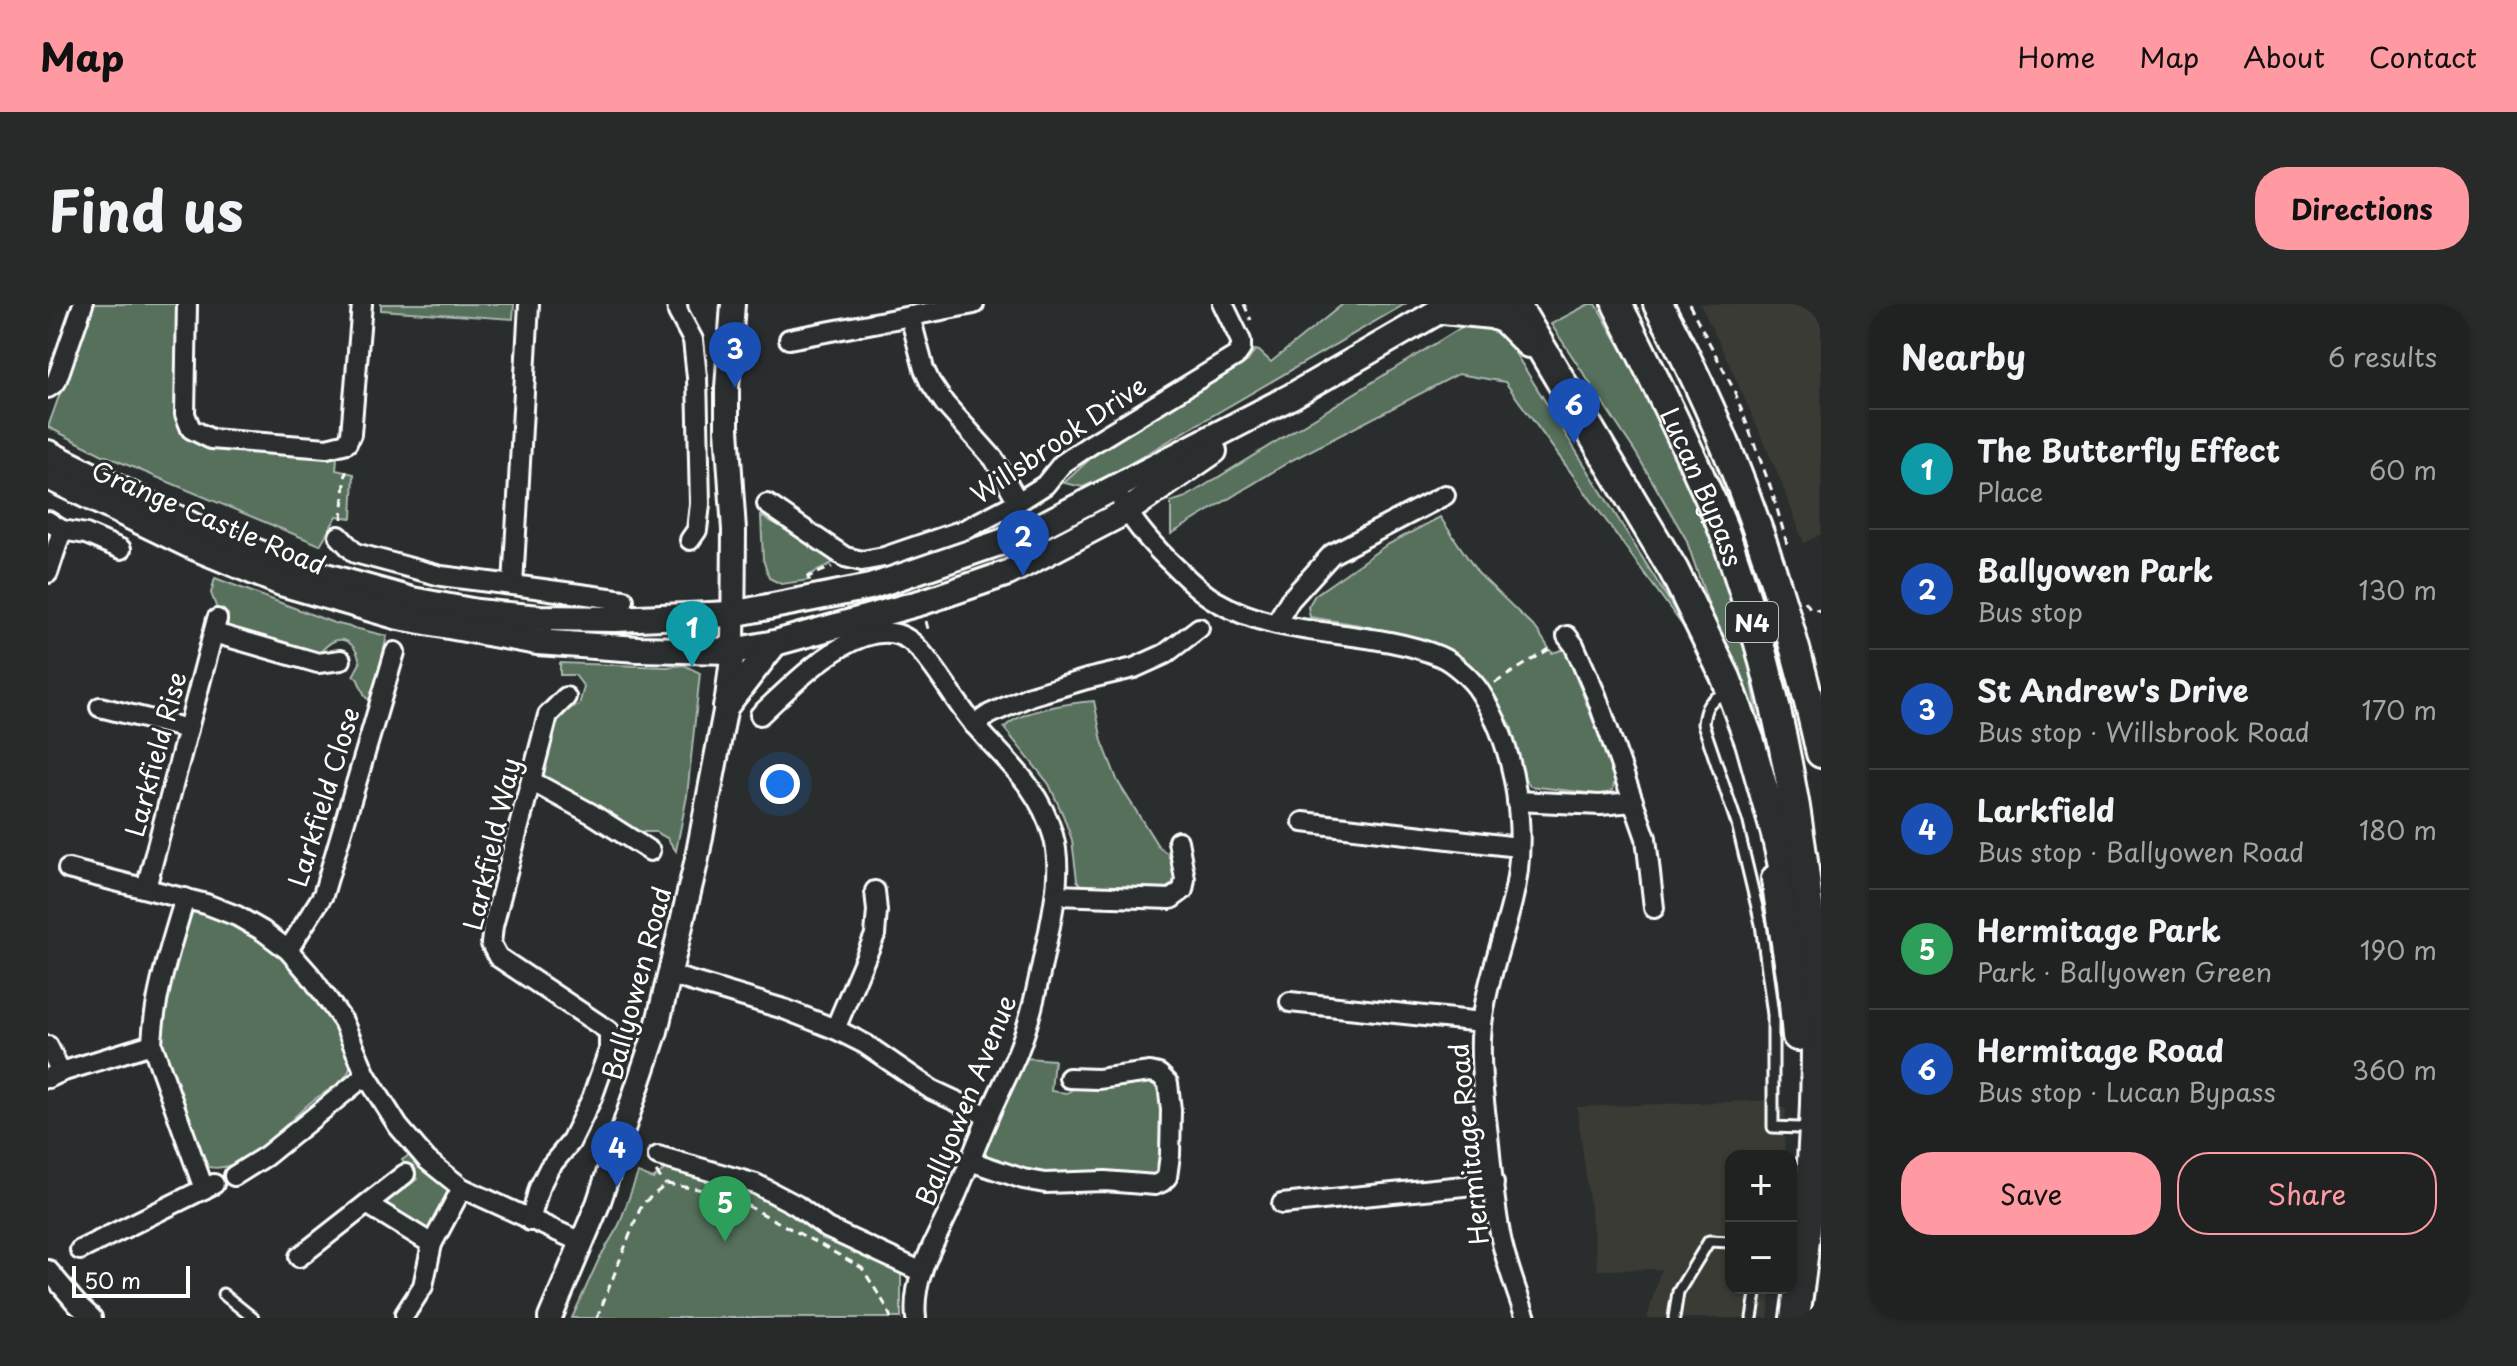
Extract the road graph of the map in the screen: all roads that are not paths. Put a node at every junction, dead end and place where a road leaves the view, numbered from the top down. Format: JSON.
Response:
{"nodes":[{"id":1,"x":83,"y":304,"type":"edge"},
{"id":2,"x":187,"y":304,"type":"edge"},
{"id":3,"x":362,"y":304,"type":"edge"},
{"id":4,"x":529,"y":304,"type":"edge"},
{"id":5,"x":677,"y":304,"type":"edge"},
{"id":6,"x":733,"y":304,"type":"edge"},
{"id":7,"x":974,"y":304,"type":"edge"},
{"id":8,"x":1223,"y":304,"type":"edge"},
{"id":9,"x":1515,"y":304,"type":"edge"},
{"id":10,"x":1617,"y":304,"type":"edge"},
{"id":11,"x":1658,"y":304,"type":"edge"},
{"id":12,"x":1447,"y":306,"type":"edge"},
{"id":13,"x":910,"y":316,"type":"junction"},
{"id":14,"x":789,"y":339,"type":"dead end"},
{"id":15,"x":1552,"y":365,"type":"junction"},
{"id":16,"x":48,"y":388,"type":"edge"},
{"id":17,"x":727,"y":395,"type":"junction"},
{"id":18,"x":1292,"y":396,"type":"junction"},
{"id":19,"x":48,"y":453,"type":"edge"},
{"id":20,"x":48,"y":477,"type":"edge"},
{"id":21,"x":1115,"y":487,"type":"junction"},
{"id":22,"x":1445,"y":495,"type":"dead end"},
{"id":23,"x":1018,"y":502,"type":"junction"},
{"id":24,"x":767,"y":504,"type":"dead end"},
{"id":25,"x":1127,"y":511,"type":"junction"},
{"id":26,"x":55,"y":526,"type":"edge"},
{"id":27,"x":341,"y":529,"type":"road end"},
{"id":28,"x":690,"y":540,"type":"dead end"},
{"id":29,"x":121,"y":549,"type":"dead end"},
{"id":30,"x":48,"y":573,"type":"edge"},
{"id":31,"x":513,"y":585,"type":"junction"},
{"id":32,"x":624,"y":600,"type":"dead end"},
{"id":33,"x":759,"y":609,"type":"junction"},
{"id":34,"x":732,"y":614,"type":"junction"},
{"id":35,"x":1276,"y":623,"type":"junction"},
{"id":36,"x":1199,"y":628,"type":"dead end"},
{"id":37,"x":1567,"y":636,"type":"dead end"},
{"id":38,"x":775,"y":643,"type":"junction"},
{"id":39,"x":733,"y":651,"type":"junction"},
{"id":40,"x":395,"y":652,"type":"dead end"},
{"id":41,"x":1717,"y":658,"type":"junction"},
{"id":42,"x":341,"y":660,"type":"dead end"},
{"id":43,"x":566,"y":697,"type":"dead end"},
{"id":44,"x":726,"y":706,"type":"junction"},
{"id":45,"x":104,"y":708,"type":"dead end"},
{"id":46,"x":760,"y":715,"type":"dead end"},
{"id":47,"x":974,"y":725,"type":"junction"},
{"id":48,"x":188,"y":729,"type":"junction"},
{"id":49,"x":1821,"y":753,"type":"edge"},
{"id":50,"x":531,"y":781,"type":"junction"},
{"id":51,"x":1517,"y":801,"type":"junction"},
{"id":52,"x":1633,"y":802,"type":"junction"},
{"id":53,"x":1303,"y":822,"type":"dead end"},
{"id":54,"x":1178,"y":841,"type":"dead end"},
{"id":55,"x":1518,"y":847,"type":"junction"},
{"id":56,"x":650,"y":851,"type":"dead end"},
{"id":57,"x":68,"y":869,"type":"dead end"},
{"id":58,"x":146,"y":888,"type":"junction"},
{"id":59,"x":875,"y":891,"type":"dead end"},
{"id":60,"x":1056,"y":895,"type":"junction"},
{"id":61,"x":185,"y":898,"type":"junction"},
{"id":62,"x":1654,"y":908,"type":"dead end"},
{"id":63,"x":288,"y":950,"type":"junction"},
{"id":64,"x":1813,"y":963,"type":"junction"},
{"id":65,"x":670,"y":975,"type":"junction"},
{"id":66,"x":1290,"y":1002,"type":"dead end"},
{"id":67,"x":1482,"y":1022,"type":"junction"},
{"id":68,"x":835,"y":1029,"type":"junction"},
{"id":69,"x":152,"y":1044,"type":"junction"},
{"id":70,"x":48,"y":1046,"type":"edge"},
{"id":71,"x":54,"y":1075,"type":"edge"},
{"id":72,"x":366,"y":1075,"type":"junction"},
{"id":73,"x":1069,"y":1078,"type":"dead end"},
{"id":74,"x":988,"y":1116,"type":"junction"},
{"id":75,"x":658,"y":1156,"type":"dead end"},
{"id":76,"x":970,"y":1161,"type":"junction"},
{"id":77,"x":405,"y":1174,"type":"dead end"},
{"id":78,"x":234,"y":1176,"type":"dead end"},
{"id":79,"x":1494,"y":1183,"type":"junction"},
{"id":80,"x":462,"y":1188,"type":"junction"},
{"id":81,"x":367,"y":1204,"type":"junction"},
{"id":82,"x":1282,"y":1204,"type":"dead end"},
{"id":83,"x":530,"y":1221,"type":"junction"},
{"id":84,"x":1792,"y":1222,"type":"edge"},
{"id":85,"x":1725,"y":1242,"type":"edge"},
{"id":86,"x":583,"y":1243,"type":"junction"},
{"id":87,"x":432,"y":1244,"type":"junction"},
{"id":88,"x":80,"y":1250,"type":"dead end"},
{"id":89,"x":299,"y":1257,"type":"dead end"},
{"id":90,"x":48,"y":1270,"type":"edge"},
{"id":91,"x":922,"y":1272,"type":"junction"},
{"id":92,"x":223,"y":1294,"type":"dead end"},
{"id":93,"x":1756,"y":1294,"type":"edge"},
{"id":94,"x":1783,"y":1294,"type":"edge"},
{"id":95,"x":405,"y":1314,"type":"dead end"},
{"id":96,"x":92,"y":1318,"type":"edge"},
{"id":97,"x":253,"y":1318,"type":"edge"},
{"id":98,"x":550,"y":1318,"type":"edge"},
{"id":99,"x":916,"y":1318,"type":"edge"},
{"id":100,"x":1526,"y":1318,"type":"edge"},
{"id":101,"x":1674,"y":1318,"type":"edge"},
{"id":102,"x":1752,"y":1318,"type":"edge"},
{"id":103,"x":1780,"y":1318,"type":"edge"},
{"id":104,"x":1795,"y":1318,"type":"edge"}],
"edges":[{"from":1,"to":16,"type":"street"},
{"from":2,"to":3,"type":"street"},
{"from":4,"to":31,"type":"street"},
{"from":5,"to":28,"type":"street"},
{"from":6,"to":17,"type":"street"},
{"from":7,"to":13,"type":"street"},
{"from":8,"to":23,"type":"street","name":"Willsbrook Drive"},
{"from":9,"to":15,"type":"highway"},
{"from":10,"to":64,"type":"highway","name":"Lucan Bypass","number":"N4"},
{"from":11,"to":49,"type":"highway","name":"Lucan Bypass","number":"N4"},
{"from":12,"to":15,"type":"highway"},
{"from":12,"to":18,"type":"main road","name":"Grange Castle Road"},
{"from":13,"to":14,"type":"street"},
{"from":13,"to":23,"type":"street"},
{"from":15,"to":41,"type":"highway"},
{"from":17,"to":33,"type":"street"},
{"from":17,"to":34,"type":"street","name":"Ballyowen Road"},
{"from":18,"to":21,"type":"main road","name":"Grange Castle Road"},
{"from":18,"to":25,"type":"main road","name":"Grange Castle Road"},
{"from":19,"to":34,"type":"main road","name":"Grange Castle Road"},
{"from":20,"to":39,"type":"main road","name":"Grange Castle Road"},
{"from":21,"to":25,"type":"street","name":"Hermitage Road"},
{"from":21,"to":33,"type":"main road","name":"Grange Castle Road"},
{"from":22,"to":35,"type":"street"},
{"from":23,"to":24,"type":"street","name":"Willsbrook Drive"},
{"from":25,"to":35,"type":"street","name":"Hermitage Road"},
{"from":25,"to":38,"type":"main road","name":"Grange Castle Road"},
{"from":26,"to":29,"type":"street"},
{"from":26,"to":30,"type":"street"},
{"from":27,"to":31,"type":"street"},
{"from":31,"to":32,"type":"street"},
{"from":33,"to":34,"type":"main road","name":"Grange Castle Road"},
{"from":34,"to":39,"type":"street","name":"Ballyowen Road"},
{"from":35,"to":51,"type":"street","name":"Hermitage Road"},
{"from":36,"to":47,"type":"street"},
{"from":37,"to":52,"type":"street"},
{"from":38,"to":39,"type":"main road","name":"Grange Castle Road"},
{"from":38,"to":44,"type":"main road"},
{"from":39,"to":44,"type":"street","name":"Ballyowen Road"},
{"from":40,"to":63,"type":"street","name":"Larkfield Close"},
{"from":41,"to":64,"type":"highway"},
{"from":41,"to":84,"type":"highway"},
{"from":42,"to":48,"type":"street","name":"Larkfield Rise"},
{"from":43,"to":50,"type":"street","name":"Larkfield Way"},
{"from":44,"to":65,"type":"street","name":"Ballyowen Road"},
{"from":45,"to":48,"type":"street"},
{"from":46,"to":47,"type":"street","name":"Ballyowen Avenue"},
{"from":47,"to":60,"type":"street","name":"Ballyowen Avenue"},
{"from":48,"to":58,"type":"street","name":"Larkfield Rise"},
{"from":50,"to":56,"type":"street"},
{"from":50,"to":83,"type":"street","name":"Larkfield Way"},
{"from":51,"to":52,"type":"street"},
{"from":51,"to":55,"type":"street","name":"Hermitage Road"},
{"from":52,"to":62,"type":"street"},
{"from":53,"to":55,"type":"street"},
{"from":54,"to":60,"type":"street"},
{"from":55,"to":67,"type":"street","name":"Hermitage Road"},
{"from":57,"to":58,"type":"street"},
{"from":58,"to":61,"type":"street"},
{"from":59,"to":68,"type":"street"},
{"from":60,"to":74,"type":"street","name":"Ballyowen Avenue"},
{"from":61,"to":63,"type":"street"},
{"from":61,"to":69,"type":"street"},
{"from":63,"to":72,"type":"street"},
{"from":64,"to":104,"type":"highway","number":"N4"},
{"from":65,"to":68,"type":"street"},
{"from":65,"to":86,"type":"street","name":"Ballyowen Road"},
{"from":66,"to":67,"type":"street"},
{"from":67,"to":79,"type":"street","name":"Hermitage Road"},
{"from":68,"to":74,"type":"street"},
{"from":69,"to":71,"type":"street"},
{"from":69,"to":88,"type":"street"},
{"from":70,"to":71,"type":"street"},
{"from":72,"to":78,"type":"street"},
{"from":72,"to":80,"type":"street"},
{"from":73,"to":76,"type":"street"},
{"from":74,"to":76,"type":"street","name":"Ballyowen Avenue"},
{"from":75,"to":91,"type":"street"},
{"from":76,"to":91,"type":"street","name":"Ballyowen Avenue"},
{"from":77,"to":81,"type":"street"},
{"from":79,"to":82,"type":"street"},
{"from":79,"to":100,"type":"street","name":"Hermitage Road"},
{"from":80,"to":83,"type":"street"},
{"from":80,"to":87,"type":"street"},
{"from":81,"to":87,"type":"street"},
{"from":81,"to":89,"type":"street"},
{"from":83,"to":86,"type":"street"},
{"from":85,"to":101,"type":"lane"},
{"from":86,"to":98,"type":"street","name":"Ballyowen Road"},
{"from":87,"to":95,"type":"street"},
{"from":90,"to":96,"type":"street"},
{"from":91,"to":99,"type":"street","name":"Ballyowen Avenue"},
{"from":92,"to":97,"type":"lane"},
{"from":93,"to":102,"type":"lane"},
{"from":94,"to":103,"type":"highway"}]}
